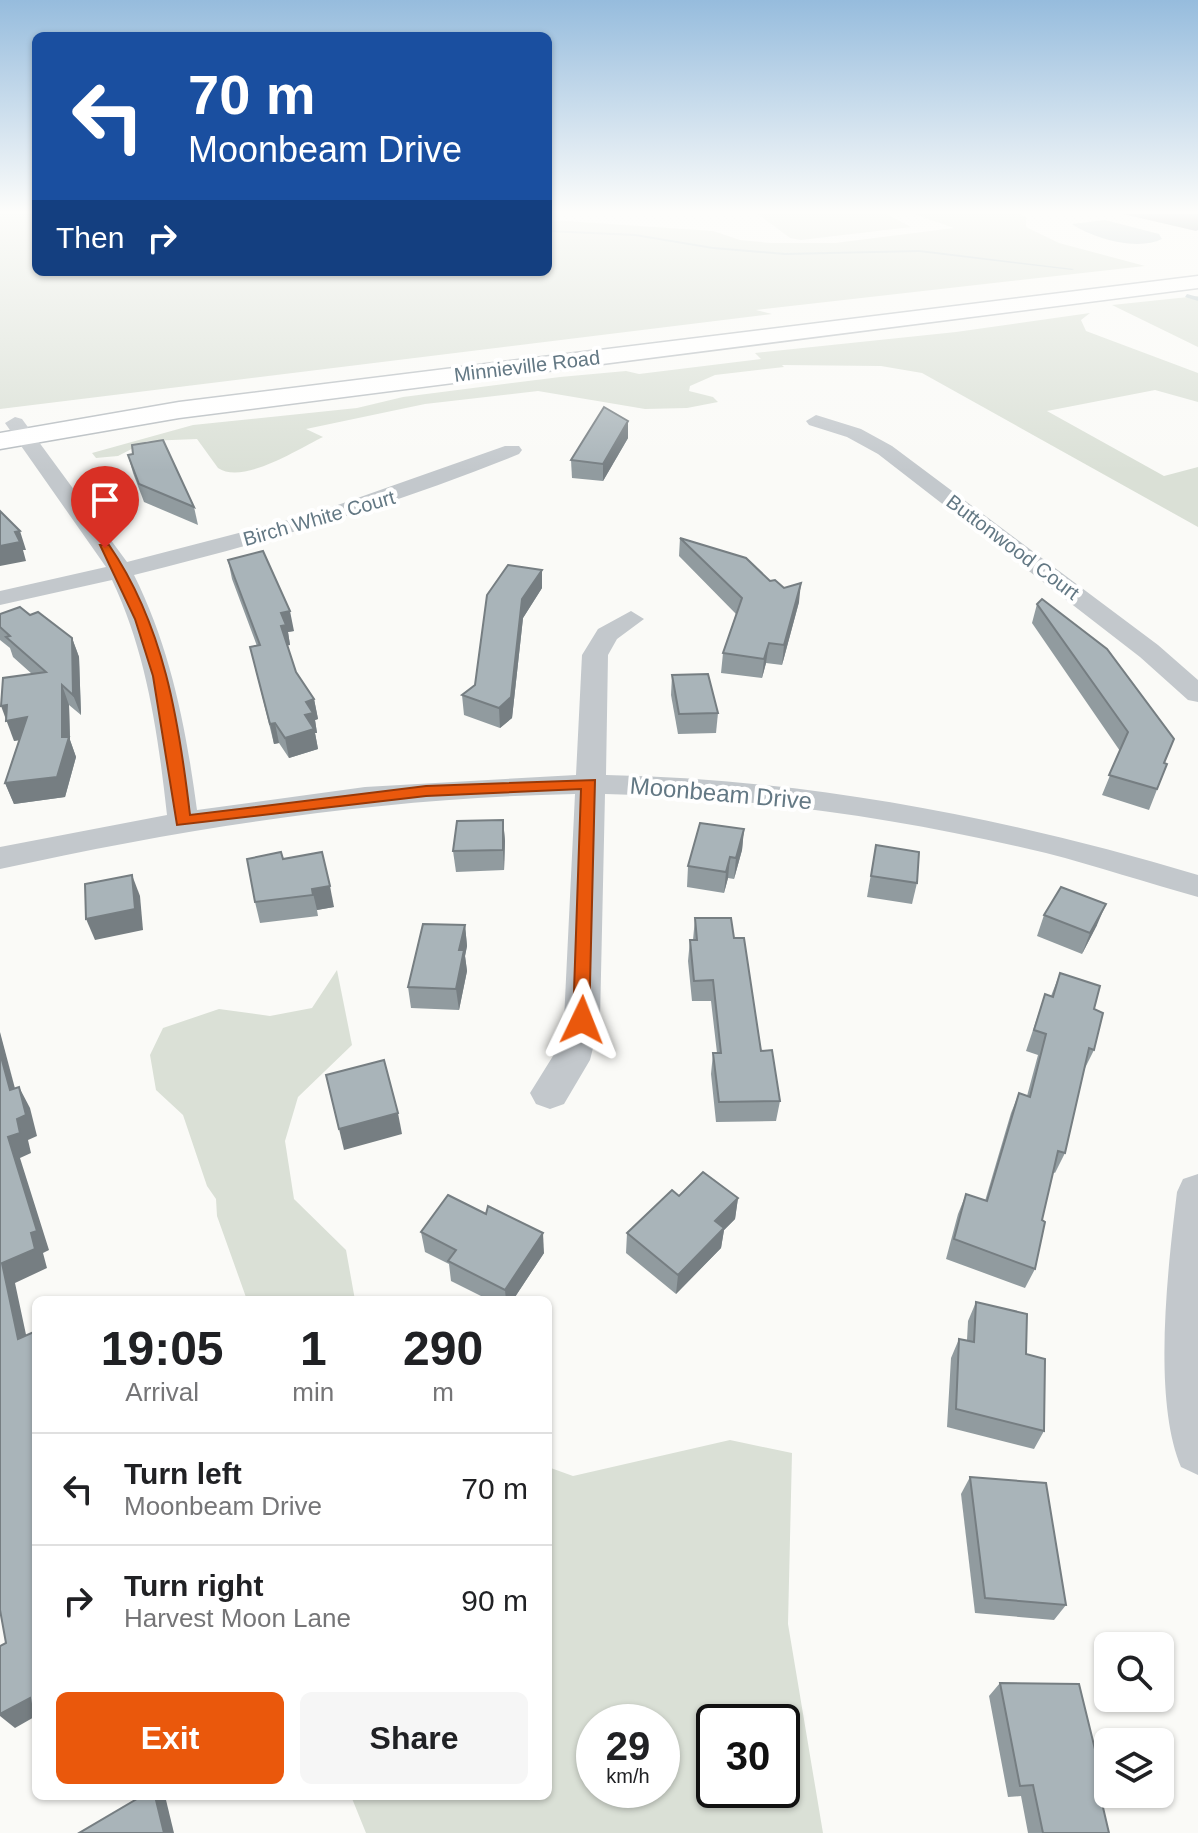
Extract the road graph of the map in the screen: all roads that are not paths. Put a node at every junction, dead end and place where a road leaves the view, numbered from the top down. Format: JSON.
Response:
{"nodes":[{"id":1,"x":959,"y":300,"type":"edge"},
{"id":2,"x":1059,"y":300,"type":"edge"},
{"id":3,"x":816,"y":421,"type":"dead end"},
{"id":4,"x":9,"y":432,"type":"edge"},
{"id":5,"x":512,"y":450,"type":"dead end"},
{"id":6,"x":121,"y":571,"type":"junction"},
{"id":7,"x":0,"y":598,"type":"edge"},
{"id":8,"x":631,"y":619,"type":"dead end"},
{"id":9,"x":1198,"y":694,"type":"edge"},
{"id":10,"x":589,"y":784,"type":"junction"},
{"id":11,"x":183,"y":822,"type":"junction"},
{"id":12,"x":0,"y":858,"type":"edge"},
{"id":13,"x":1198,"y":886,"type":"edge"},
{"id":14,"x":550,"y":1093,"type":"dead end"},
{"id":15,"x":1198,"y":1192,"type":"edge"},
{"id":16,"x":1198,"y":1450,"type":"edge"}],
"edges":[{"from":1,"to":4,"type":"main road","name":"Minnieville Road"},
{"from":2,"to":4,"type":"main road","name":"Minnieville Road"},
{"from":3,"to":9,"type":"street","name":"Buttonwood Court"},
{"from":4,"to":6,"type":"street"},
{"from":5,"to":6,"type":"street","name":"Birch White Court"},
{"from":6,"to":7,"type":"street","name":"Birch White Court"},
{"from":6,"to":11,"type":"street"},
{"from":8,"to":10,"type":"street"},
{"from":10,"to":11,"type":"street","name":"Moonbeam Drive"},
{"from":10,"to":13,"type":"street","name":"Moonbeam Drive"},
{"from":10,"to":14,"type":"street"},
{"from":11,"to":12,"type":"street","name":"Moonbeam Drive"},
{"from":15,"to":16,"type":"street"}]}
